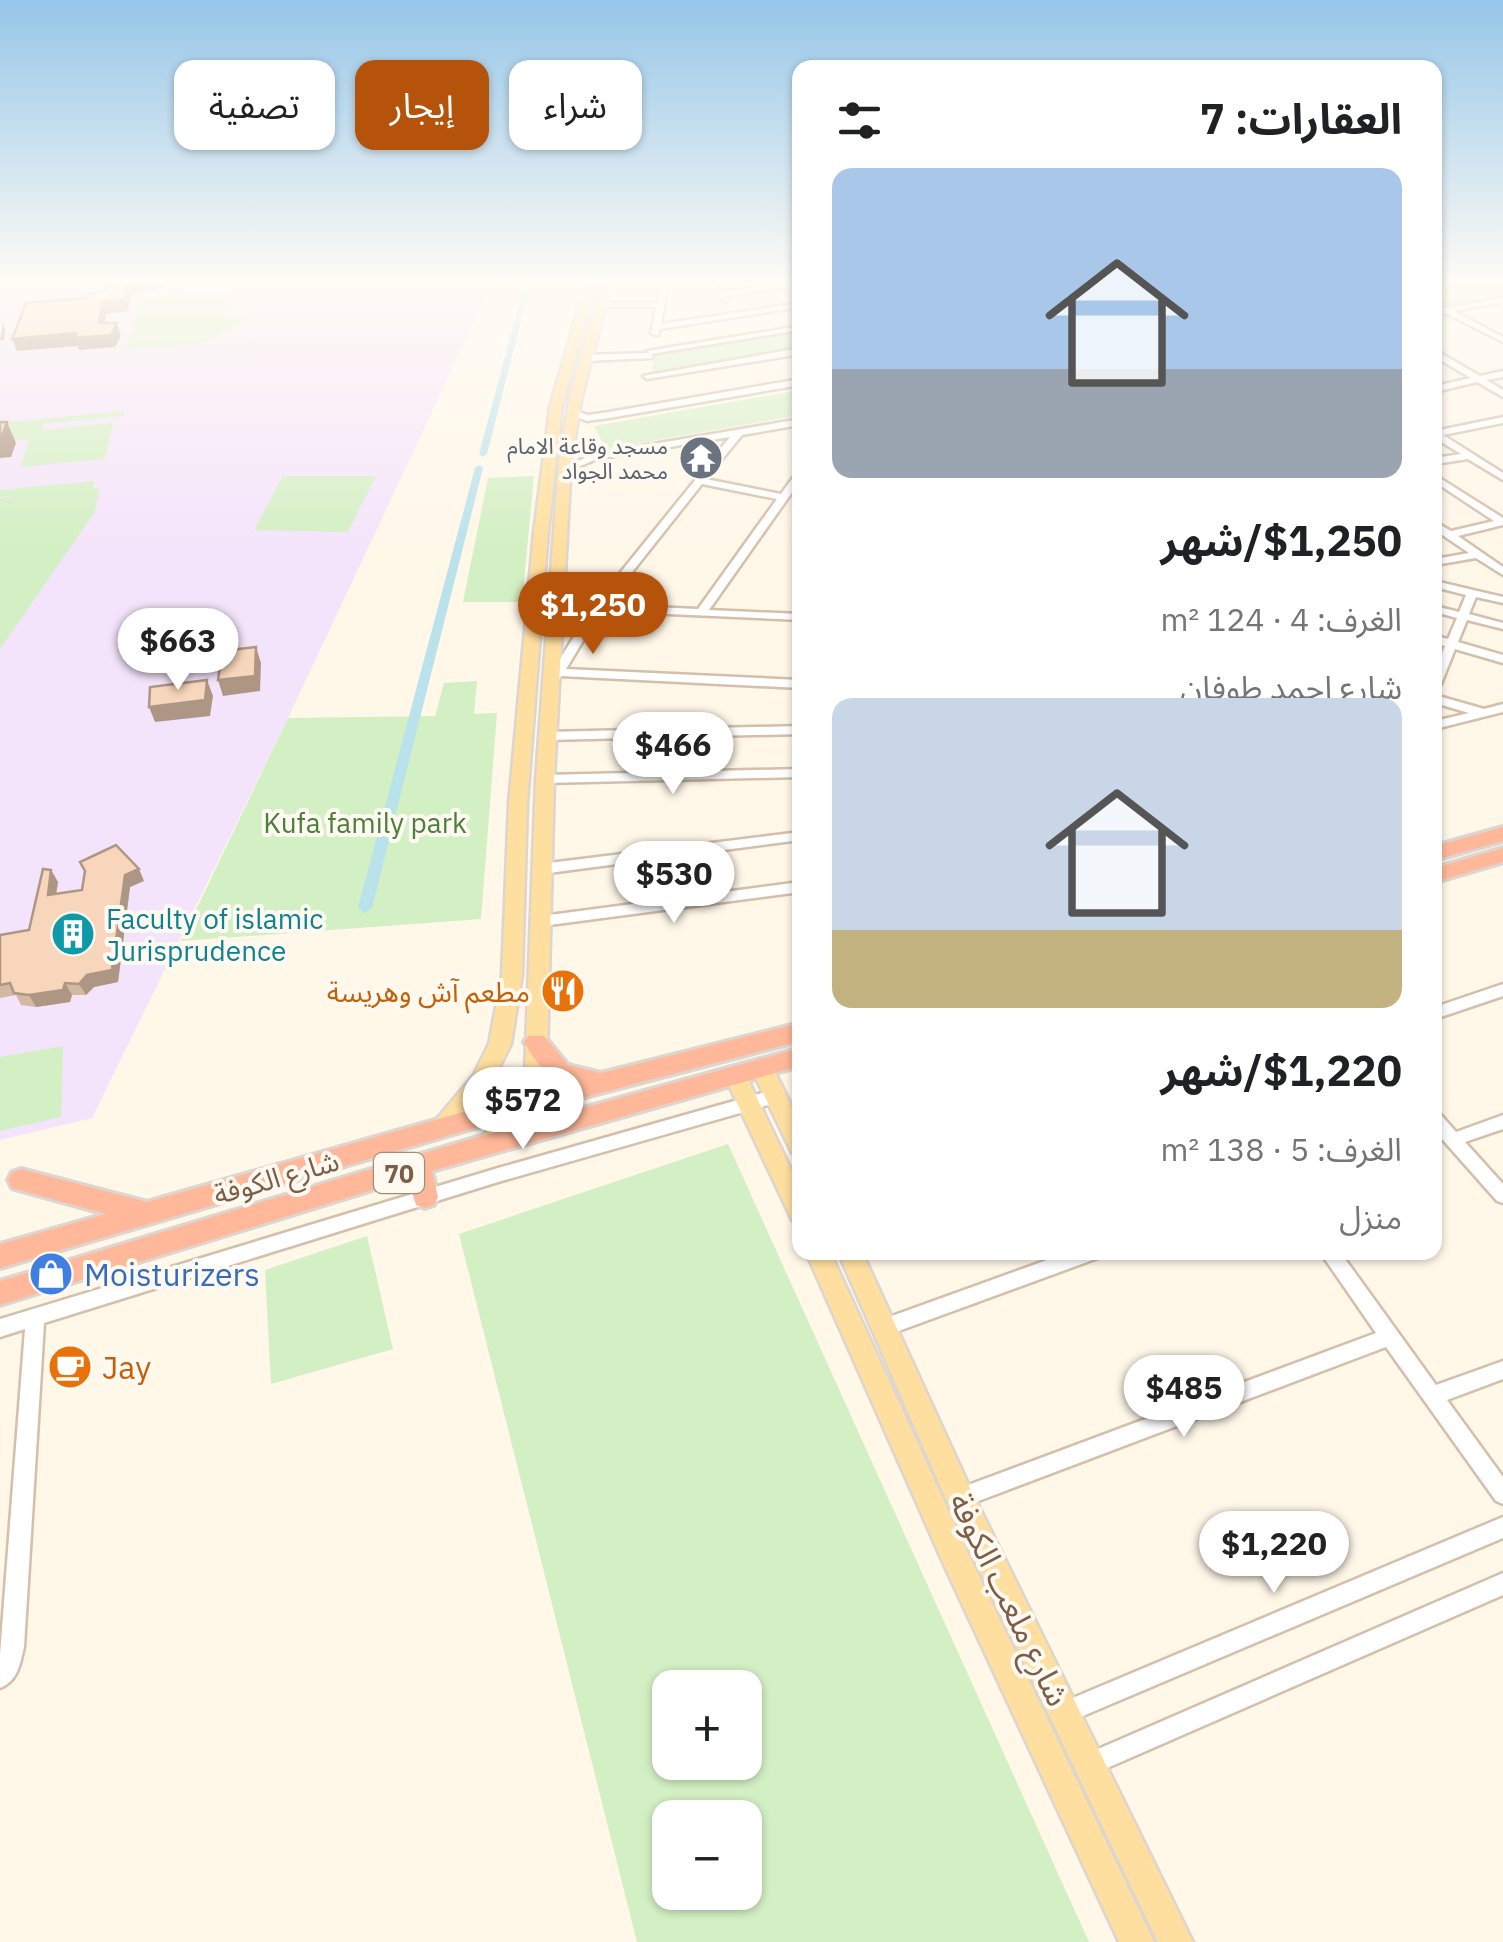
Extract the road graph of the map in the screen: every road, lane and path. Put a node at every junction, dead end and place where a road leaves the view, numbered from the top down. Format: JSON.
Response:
{"nodes":[{"id":1,"x":567,"y":369,"type":"edge"},
{"id":2,"x":583,"y":369,"type":"edge"},
{"id":3,"x":648,"y":369,"type":"edge"},
{"id":4,"x":694,"y":369,"type":"edge"},
{"id":5,"x":1460,"y":369,"type":"edge"},
{"id":6,"x":1503,"y":374,"type":"edge"},
{"id":7,"x":647,"y":376,"type":"junction"},
{"id":8,"x":1480,"y":380,"type":"junction"},
{"id":9,"x":792,"y":383,"type":"edge"},
{"id":10,"x":1442,"y":388,"type":"edge"},
{"id":11,"x":1503,"y":394,"type":"edge"},
{"id":12,"x":642,"y":409,"type":"junction"},
{"id":13,"x":573,"y":413,"type":"junction"},
{"id":14,"x":609,"y":415,"type":"junction"},
{"id":15,"x":1503,"y":420,"type":"edge"},
{"id":16,"x":792,"y":423,"type":"edge"},
{"id":17,"x":1482,"y":424,"type":"junction"},
{"id":18,"x":739,"y":432,"type":"junction"},
{"id":19,"x":570,"y":433,"type":"junction"},
{"id":20,"x":1442,"y":433,"type":"edge"},
{"id":21,"x":1503,"y":436,"type":"edge"},
{"id":22,"x":1442,"y":438,"type":"edge"},
{"id":23,"x":566,"y":453,"type":"junction"},
{"id":24,"x":1470,"y":456,"type":"junction"},
{"id":25,"x":595,"y":458,"type":"junction"},
{"id":26,"x":1442,"y":460,"type":"edge"},
{"id":27,"x":564,"y":470,"type":"junction"},
{"id":28,"x":1503,"y":477,"type":"edge"},
{"id":29,"x":700,"y":481,"type":"junction"},
{"id":30,"x":1442,"y":483,"type":"edge"},
{"id":31,"x":792,"y":484,"type":"edge"},
{"id":32,"x":782,"y":497,"type":"junction"},
{"id":33,"x":1503,"y":522,"type":"edge"},
{"id":34,"x":1442,"y":530,"type":"edge"},
{"id":35,"x":1449,"y":535,"type":"junction"},
{"id":36,"x":1478,"y":555,"type":"junction"},
{"id":37,"x":1442,"y":561,"type":"edge"},
{"id":38,"x":1503,"y":572,"type":"edge"},
{"id":39,"x":1442,"y":585,"type":"edge"},
{"id":40,"x":1473,"y":592,"type":"junction"},
{"id":41,"x":1503,"y":600,"type":"edge"},
{"id":42,"x":556,"y":606,"type":"junction"},
{"id":43,"x":599,"y":606,"type":"junction"},
{"id":44,"x":1442,"y":610,"type":"edge"},
{"id":45,"x":702,"y":611,"type":"junction"},
{"id":46,"x":1464,"y":614,"type":"junction"},
{"id":47,"x":792,"y":617,"type":"edge"},
{"id":48,"x":1503,"y":626,"type":"edge"},
{"id":49,"x":554,"y":627,"type":"junction"},
{"id":50,"x":534,"y":629,"type":"junction"},
{"id":51,"x":1442,"y":641,"type":"edge"},
{"id":52,"x":1452,"y":642,"type":"junction"},
{"id":53,"x":1503,"y":659,"type":"edge"},
{"id":54,"x":1442,"y":661,"type":"edge"},
{"id":55,"x":555,"y":678,"type":"junction"},
{"id":56,"x":792,"y":684,"type":"edge"},
{"id":57,"x":1442,"y":700,"type":"edge"},
{"id":58,"x":1503,"y":708,"type":"edge"},
{"id":59,"x":1484,"y":713,"type":"junction"},
{"id":60,"x":1442,"y":724,"type":"edge"},
{"id":61,"x":792,"y":730,"type":"edge"},
{"id":62,"x":548,"y":736,"type":"junction"},
{"id":63,"x":792,"y":773,"type":"edge"},
{"id":64,"x":544,"y":779,"type":"junction"},
{"id":65,"x":1503,"y":834,"type":"edge"},
{"id":66,"x":792,"y":837,"type":"edge"},
{"id":67,"x":1442,"y":851,"type":"edge"},
{"id":68,"x":1501,"y":855,"type":"edge"},
{"id":69,"x":541,"y":869,"type":"junction"},
{"id":70,"x":1442,"y":873,"type":"edge"},
{"id":71,"x":792,"y":888,"type":"edge"},
{"id":72,"x":542,"y":920,"type":"junction"},
{"id":73,"x":1503,"y":990,"type":"edge"},
{"id":74,"x":507,"y":1008,"type":"junction"},
{"id":75,"x":538,"y":1008,"type":"junction"},
{"id":76,"x":1442,"y":1012,"type":"edge"},
{"id":77,"x":792,"y":1034,"type":"edge"},
{"id":78,"x":536,"y":1042,"type":"junction"},
{"id":79,"x":792,"y":1060,"type":"edge"},
{"id":80,"x":668,"y":1068,"type":"junction"},
{"id":81,"x":762,"y":1068,"type":"junction"},
{"id":82,"x":735,"y":1075,"type":"junction"},
{"id":83,"x":604,"y":1082,"type":"junction"},
{"id":84,"x":687,"y":1090,"type":"junction"},
{"id":85,"x":776,"y":1096,"type":"junction"},
{"id":86,"x":535,"y":1100,"type":"junction"},
{"id":87,"x":750,"y":1102,"type":"junction"},
{"id":88,"x":1503,"y":1122,"type":"edge"},
{"id":89,"x":440,"y":1128,"type":"junction"},
{"id":90,"x":1442,"y":1128,"type":"edge"},
{"id":91,"x":792,"y":1129,"type":"edge"},
{"id":92,"x":1453,"y":1140,"type":"junction"},
{"id":93,"x":464,"y":1151,"type":"junction"},
{"id":94,"x":418,"y":1167,"type":"junction"},
{"id":95,"x":22,"y":1180,"type":"dead end"},
{"id":96,"x":792,"y":1195,"type":"edge"},
{"id":97,"x":1503,"y":1196,"type":"edge"},
{"id":98,"x":425,"y":1197,"type":"junction"},
{"id":99,"x":150,"y":1214,"type":"junction"},
{"id":100,"x":0,"y":1256,"type":"edge"},
{"id":101,"x":822,"y":1260,"type":"edge"},
{"id":102,"x":854,"y":1260,"type":"edge"},
{"id":103,"x":1065,"y":1260,"type":"edge"},
{"id":104,"x":1336,"y":1260,"type":"edge"},
{"id":105,"x":0,"y":1294,"type":"edge"},
{"id":106,"x":34,"y":1318,"type":"junction"},
{"id":107,"x":884,"y":1327,"type":"junction"},
{"id":108,"x":0,"y":1328,"type":"edge"},
{"id":109,"x":1391,"y":1336,"type":"junction"},
{"id":110,"x":1503,"y":1370,"type":"edge"},
{"id":111,"x":1434,"y":1394,"type":"junction"},
{"id":112,"x":1503,"y":1494,"type":"edge"},
{"id":113,"x":960,"y":1498,"type":"junction"},
{"id":114,"x":1503,"y":1527,"type":"edge"},
{"id":115,"x":983,"y":1544,"type":"junction"},
{"id":116,"x":955,"y":1557,"type":"junction"},
{"id":117,"x":1503,"y":1584,"type":"edge"},
{"id":118,"x":1014,"y":1608,"type":"junction"},
{"id":119,"x":985,"y":1621,"type":"junction"},
{"id":120,"x":0,"y":1678,"type":"edge"},
{"id":121,"x":1064,"y":1713,"type":"junction"},
{"id":122,"x":1090,"y":1764,"type":"junction"},
{"id":123,"x":1137,"y":1942,"type":"edge"},
{"id":124,"x":1176,"y":1942,"type":"edge"}],
"edges":[{"from":1,"to":50,"type":"main road"},
{"from":2,"to":13,"type":"main road"},
{"from":3,"to":7,"type":"street"},
{"from":4,"to":7,"type":"street"},
{"from":5,"to":8,"type":"street"},
{"from":6,"to":8,"type":"street"},
{"from":7,"to":12,"type":"street"},
{"from":8,"to":10,"type":"street"},
{"from":8,"to":11,"type":"street"},
{"from":9,"to":12,"type":"street"},
{"from":12,"to":14,"type":"street"},
{"from":13,"to":14,"type":"street"},
{"from":13,"to":19,"type":"main road"},
{"from":14,"to":19,"type":"street"},
{"from":15,"to":17,"type":"street"},
{"from":16,"to":18,"type":"street"},
{"from":17,"to":20,"type":"street"},
{"from":17,"to":21,"type":"street"},
{"from":18,"to":25,"type":"street"},
{"from":18,"to":29,"type":"street"},
{"from":19,"to":23,"type":"main road"},
{"from":22,"to":24,"type":"street"},
{"from":23,"to":25,"type":"street"},
{"from":23,"to":27,"type":"main road"},
{"from":24,"to":26,"type":"street"},
{"from":24,"to":28,"type":"street"},
{"from":25,"to":27,"type":"street"},
{"from":27,"to":42,"type":"main road"},
{"from":29,"to":32,"type":"street"},
{"from":29,"to":43,"type":"street"},
{"from":30,"to":33,"type":"street"},
{"from":31,"to":32,"type":"street"},
{"from":32,"to":45,"type":"street"},
{"from":33,"to":35,"type":"street"},
{"from":34,"to":35,"type":"street"},
{"from":35,"to":36,"type":"street"},
{"from":36,"to":37,"type":"street"},
{"from":36,"to":38,"type":"street"},
{"from":39,"to":40,"type":"street"},
{"from":40,"to":41,"type":"street"},
{"from":40,"to":46,"type":"street"},
{"from":42,"to":43,"type":"street"},
{"from":42,"to":49,"type":"main road"},
{"from":43,"to":45,"type":"street"},
{"from":43,"to":55,"type":"street"},
{"from":44,"to":46,"type":"street"},
{"from":45,"to":47,"type":"street"},
{"from":46,"to":48,"type":"street"},
{"from":46,"to":52,"type":"street"},
{"from":49,"to":50,"type":"main road"},
{"from":49,"to":55,"type":"main road"},
{"from":50,"to":74,"type":"main road"},
{"from":51,"to":52,"type":"street"},
{"from":52,"to":53,"type":"street"},
{"from":52,"to":54,"type":"street"},
{"from":55,"to":56,"type":"street"},
{"from":55,"to":62,"type":"main road"},
{"from":57,"to":59,"type":"street"},
{"from":58,"to":59,"type":"street"},
{"from":59,"to":60,"type":"street"},
{"from":61,"to":62,"type":"street"},
{"from":62,"to":64,"type":"main road"},
{"from":63,"to":64,"type":"street"},
{"from":64,"to":69,"type":"main road"},
{"from":65,"to":67,"type":"highway"},
{"from":66,"to":69,"type":"street"},
{"from":68,"to":70,"type":"highway"},
{"from":69,"to":72,"type":"main road"},
{"from":71,"to":72,"type":"street"},
{"from":72,"to":75,"type":"main road"},
{"from":73,"to":76,"type":"street"},
{"from":74,"to":75,"type":"main road"},
{"from":74,"to":89,"type":"main road"},
{"from":75,"to":78,"type":"main road"},
{"from":77,"to":80,"type":"highway","name":"شارع الكوفة","number":"70"},
{"from":78,"to":83,"type":"highway"},
{"from":78,"to":86,"type":"main road"},
{"from":79,"to":81,"type":"highway","name":"شارع الكوفة","number":"70"},
{"from":80,"to":83,"type":"highway","name":"شارع الكوفة","number":"70"},
{"from":80,"to":84,"type":"highway"},
{"from":81,"to":82,"type":"highway","name":"شارع الكوفة","number":"70"},
{"from":81,"to":85,"type":"main road"},
{"from":82,"to":84,"type":"highway","name":"شارع الكوفة","number":"70"},
{"from":82,"to":87,"type":"main road"},
{"from":83,"to":86,"type":"highway","name":"شارع الكوفة","number":"70"},
{"from":84,"to":93,"type":"highway","name":"شارع الكوفة","number":"70"},
{"from":85,"to":87,"type":"street"},
{"from":85,"to":91,"type":"main road"},
{"from":86,"to":89,"type":"highway","name":"شارع الكوفة","number":"70"},
{"from":86,"to":93,"type":"main road"},
{"from":87,"to":96,"type":"main road"},
{"from":87,"to":98,"type":"street"},
{"from":88,"to":92,"type":"street"},
{"from":89,"to":99,"type":"highway","name":"شارع الكوفة","number":"70"},
{"from":90,"to":92,"type":"street"},
{"from":92,"to":97,"type":"street"},
{"from":93,"to":94,"type":"highway","name":"شارع الكوفة","number":"70"},
{"from":94,"to":98,"type":"highway"},
{"from":94,"to":105,"type":"highway","name":"شارع الكوفة","number":"70"},
{"from":95,"to":99,"type":"highway"},
{"from":98,"to":106,"type":"street"},
{"from":99,"to":100,"type":"highway","name":"شارع الكوفة","number":"70"},
{"from":101,"to":116,"type":"main road","name":"شارع ملعب الكوفة"},
{"from":102,"to":107,"type":"main road","name":"شارع ملعب الكوفة"},
{"from":103,"to":107,"type":"street"},
{"from":104,"to":109,"type":"street"},
{"from":106,"to":108,"type":"street"},
{"from":106,"to":120,"type":"street"},
{"from":107,"to":113,"type":"main road","name":"شارع ملعب الكوفة"},
{"from":109,"to":111,"type":"street"},
{"from":109,"to":113,"type":"street"},
{"from":110,"to":111,"type":"street"},
{"from":111,"to":112,"type":"street"},
{"from":113,"to":115,"type":"main road","name":"شارع ملعب الكوفة"},
{"from":114,"to":121,"type":"street"},
{"from":115,"to":116,"type":"main road"},
{"from":115,"to":118,"type":"main road","name":"شارع ملعب الكوفة"},
{"from":116,"to":119,"type":"main road","name":"شارع ملعب الكوفة"},
{"from":117,"to":122,"type":"street"},
{"from":118,"to":119,"type":"main road"},
{"from":118,"to":121,"type":"main road","name":"شارع ملعب الكوفة"},
{"from":119,"to":123,"type":"main road","name":"شارع ملعب الكوفة"},
{"from":121,"to":122,"type":"main road","name":"شارع ملعب الكوفة"},
{"from":122,"to":124,"type":"main road","name":"شارع ملعب الكوفة"}]}
